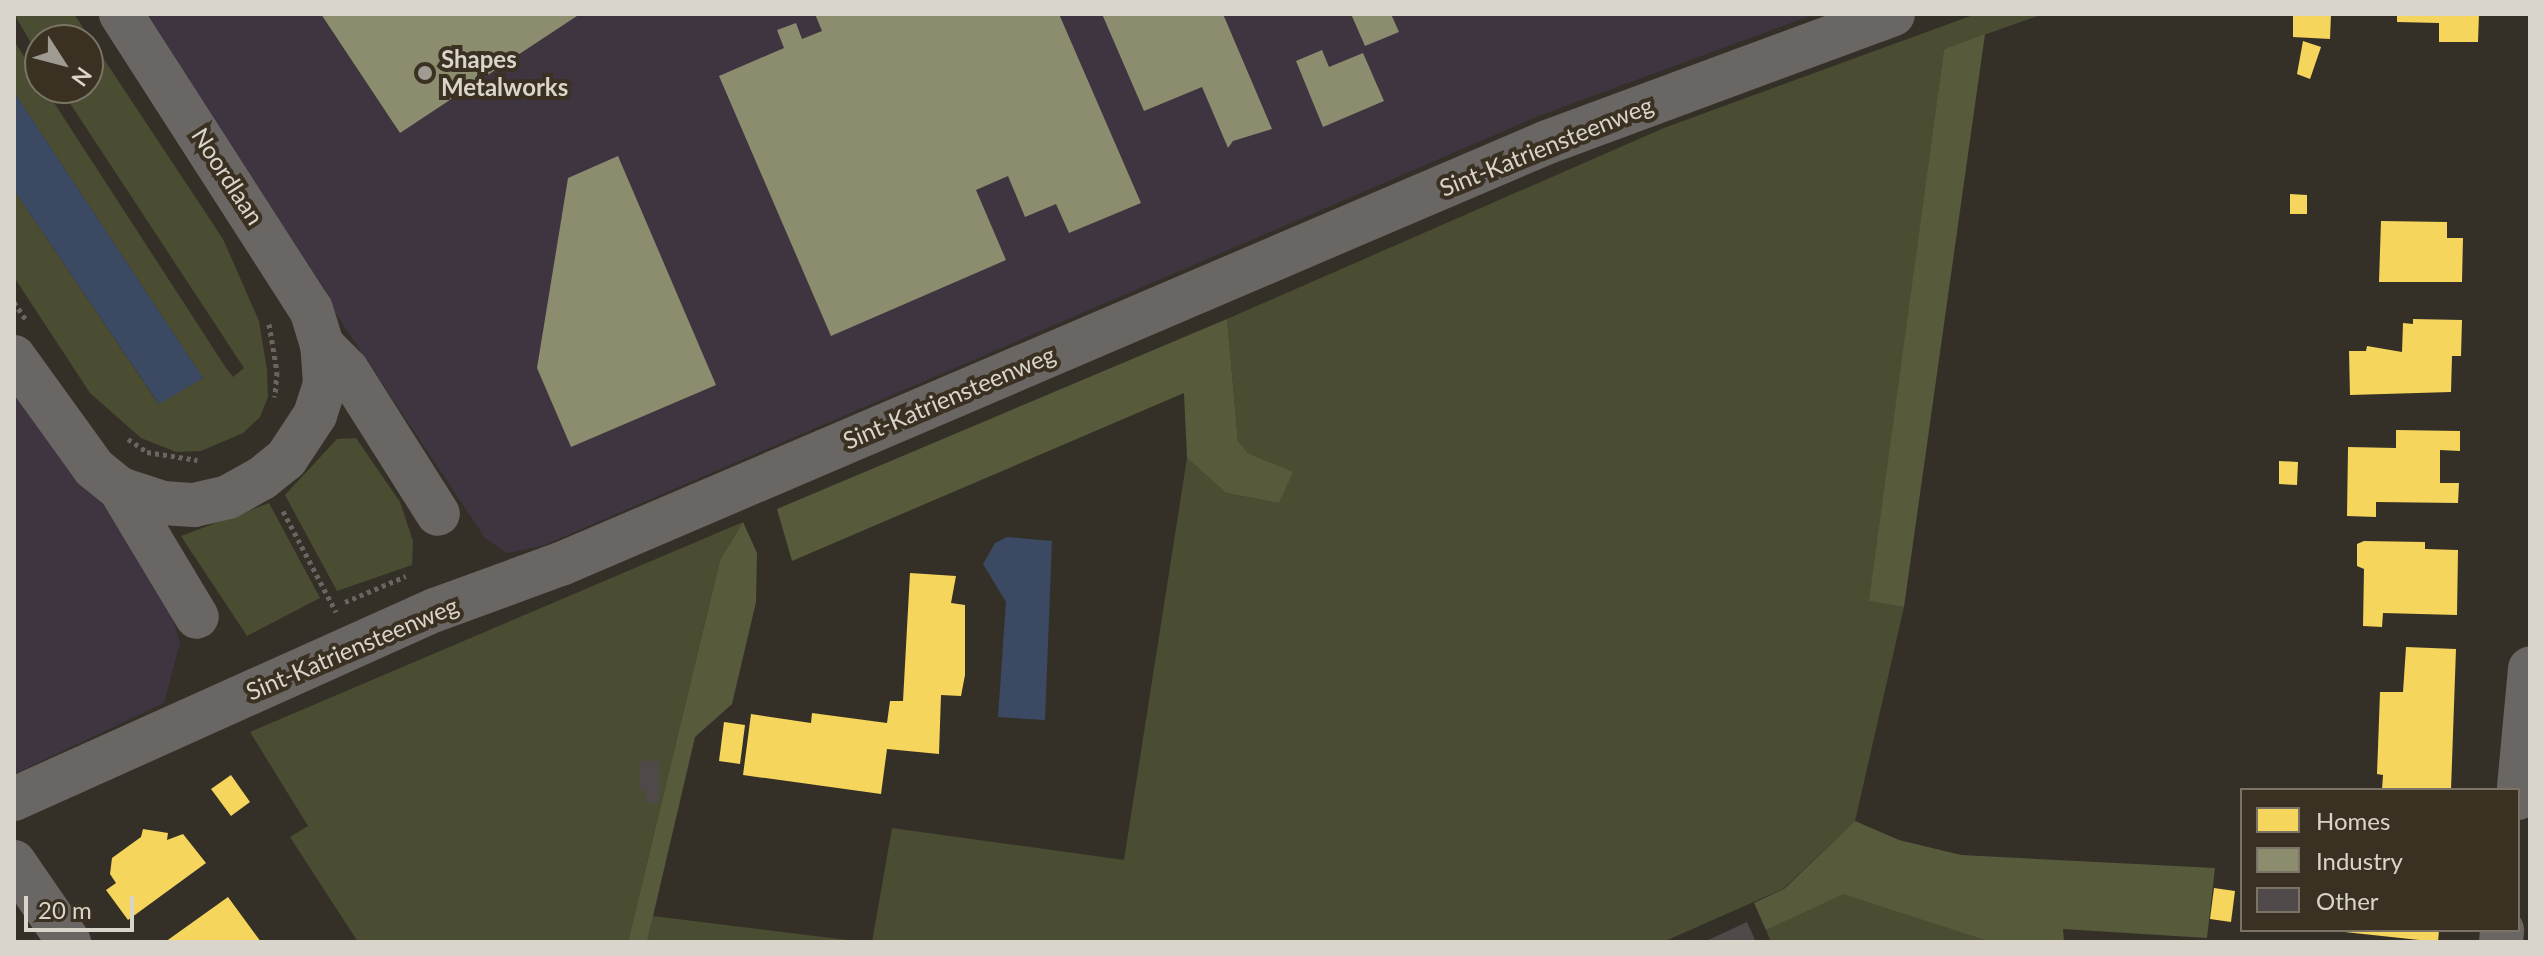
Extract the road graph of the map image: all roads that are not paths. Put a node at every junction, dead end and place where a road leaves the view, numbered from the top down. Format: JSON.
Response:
{"nodes":[{"id":1,"x":121,"y":14,"type":"edge"},
{"id":2,"x":1893,"y":14,"type":"edge"},
{"id":3,"x":22,"y":342,"type":"edge"},
{"id":4,"x":322,"y":345,"type":"junction"},
{"id":5,"x":120,"y":489,"type":"junction"},
{"id":6,"x":438,"y":514,"type":"dead end"},
{"id":7,"x":197,"y":617,"type":"dead end"},
{"id":8,"x":2530,"y":669,"type":"edge"},
{"id":9,"x":2519,"y":788,"type":"edge"},
{"id":10,"x":14,"y":799,"type":"edge"},
{"id":11,"x":14,"y":862,"type":"edge"},
{"id":12,"x":69,"y":942,"type":"edge"}],
"edges":[{"from":1,"to":4,"type":"street","name":"Noordlaan"},
{"from":2,"to":10,"type":"street","name":"Sint-Katriensteenweg"},
{"from":3,"to":5,"type":"street","name":"Noordlaan"},
{"from":4,"to":5,"type":"street","name":"Noordlaan"},
{"from":4,"to":6,"type":"street","name":"Noordlaan"},
{"from":5,"to":7,"type":"street","name":"Noordlaan"},
{"from":8,"to":9,"type":"street"},
{"from":11,"to":12,"type":"street"}]}
